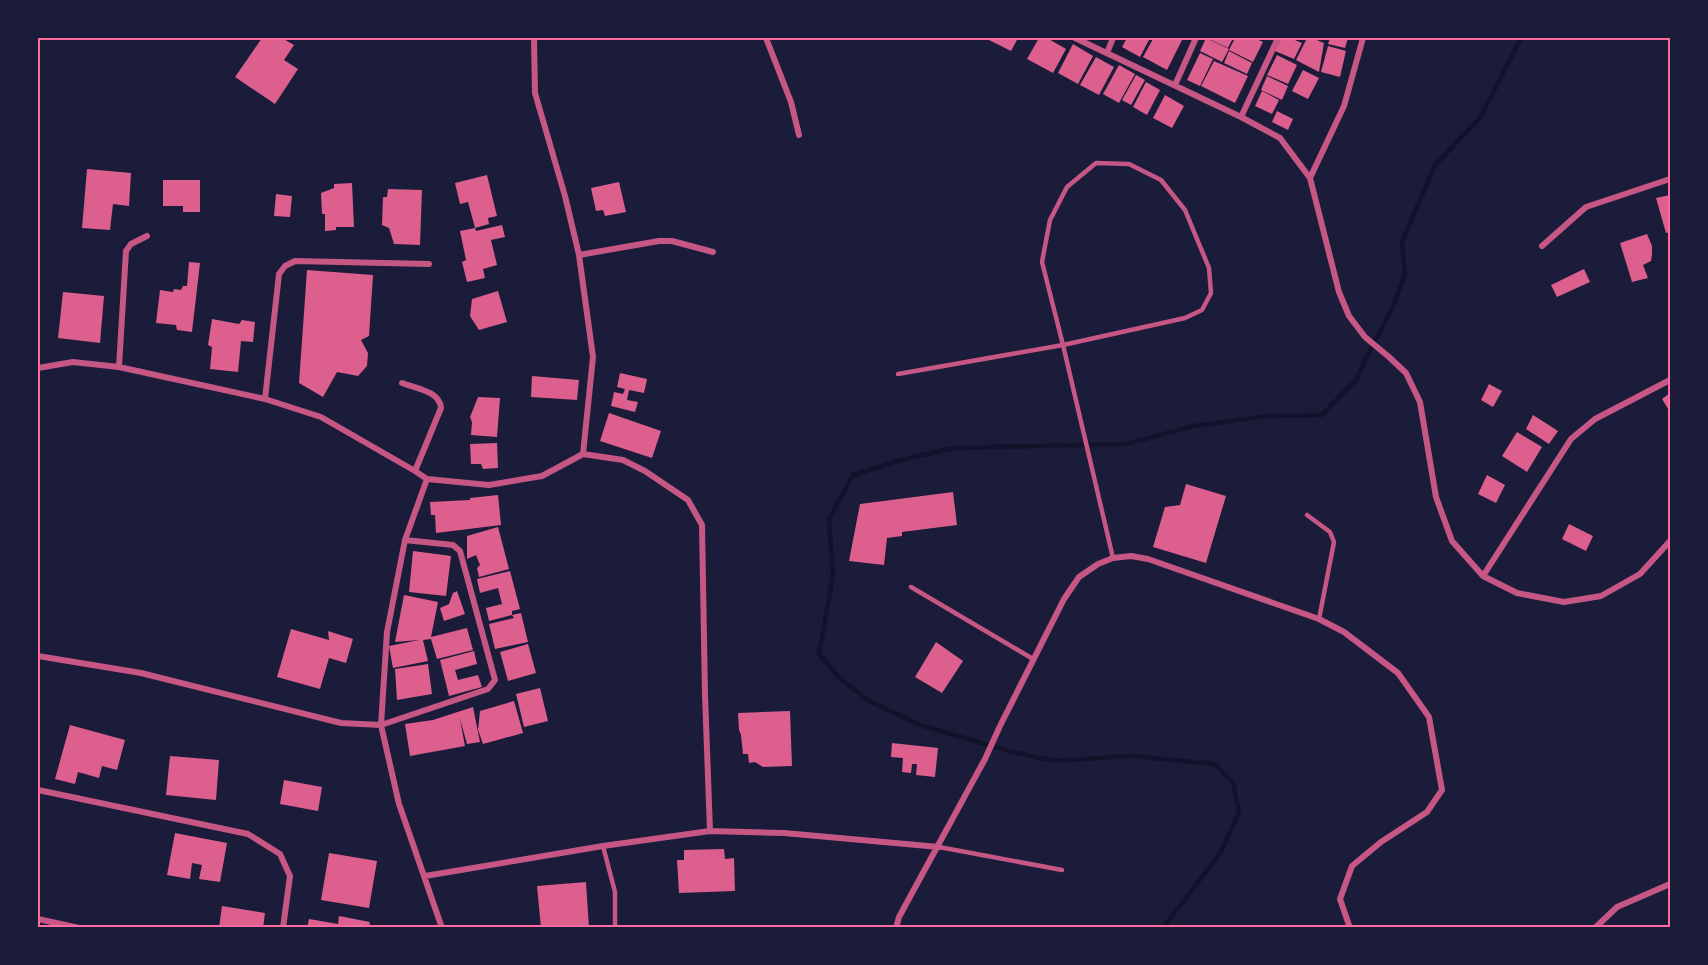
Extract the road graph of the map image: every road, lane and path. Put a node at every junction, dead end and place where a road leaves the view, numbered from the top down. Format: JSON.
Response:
{"nodes":[{"id":1,"x":534,"y":38,"type":"edge"},
{"id":2,"x":766,"y":38,"type":"edge"},
{"id":3,"x":1075,"y":38,"type":"edge"},
{"id":4,"x":1113,"y":38,"type":"edge"},
{"id":5,"x":1196,"y":38,"type":"edge"},
{"id":6,"x":1278,"y":38,"type":"edge"},
{"id":7,"x":1363,"y":38,"type":"edge"},
{"id":8,"x":1107,"y":53,"type":"junction"},
{"id":9,"x":1174,"y":85,"type":"junction"},
{"id":10,"x":1241,"y":117,"type":"junction"},
{"id":11,"x":799,"y":135,"type":"dead end"},
{"id":12,"x":1310,"y":178,"type":"junction"},
{"id":13,"x":1671,"y":178,"type":"edge"},
{"id":14,"x":147,"y":236,"type":"dead end"},
{"id":15,"x":1542,"y":246,"type":"dead end"},
{"id":16,"x":713,"y":252,"type":"dead end"},
{"id":17,"x":579,"y":255,"type":"junction"},
{"id":18,"x":429,"y":264,"type":"dead end"},
{"id":19,"x":1063,"y":345,"type":"junction"},
{"id":20,"x":118,"y":367,"type":"junction"},
{"id":21,"x":38,"y":368,"type":"edge"},
{"id":22,"x":898,"y":374,"type":"dead end"},
{"id":23,"x":1671,"y":380,"type":"edge"},
{"id":24,"x":402,"y":383,"type":"dead end"},
{"id":25,"x":265,"y":399,"type":"junction"},
{"id":26,"x":583,"y":454,"type":"junction"},
{"id":27,"x":415,"y":471,"type":"junction"},
{"id":28,"x":427,"y":479,"type":"junction"},
{"id":29,"x":1307,"y":515,"type":"dead end"},
{"id":30,"x":405,"y":540,"type":"junction"},
{"id":31,"x":1671,"y":541,"type":"edge"},
{"id":32,"x":1113,"y":558,"type":"junction"},
{"id":33,"x":1483,"y":576,"type":"junction"},
{"id":34,"x":911,"y":587,"type":"dead end"},
{"id":35,"x":1319,"y":619,"type":"junction"},
{"id":36,"x":38,"y":656,"type":"edge"},
{"id":37,"x":1033,"y":659,"type":"junction"},
{"id":38,"x":381,"y":725,"type":"junction"},
{"id":39,"x":38,"y":790,"type":"edge"},
{"id":40,"x":710,"y":831,"type":"junction"},
{"id":41,"x":603,"y":846,"type":"junction"},
{"id":42,"x":939,"y":847,"type":"junction"},
{"id":43,"x":1062,"y":870,"type":"dead end"},
{"id":44,"x":425,"y":876,"type":"junction"},
{"id":45,"x":1671,"y":884,"type":"edge"},
{"id":46,"x":38,"y":919,"type":"edge"},
{"id":47,"x":79,"y":927,"type":"edge"},
{"id":48,"x":283,"y":927,"type":"edge"},
{"id":49,"x":442,"y":927,"type":"edge"},
{"id":50,"x":615,"y":927,"type":"edge"},
{"id":51,"x":896,"y":927,"type":"edge"},
{"id":52,"x":1350,"y":927,"type":"edge"},
{"id":53,"x":1595,"y":927,"type":"edge"}],
"edges":[{"from":1,"to":17,"type":"street"},
{"from":2,"to":11,"type":"street"},
{"from":3,"to":8,"type":"street"},
{"from":4,"to":8,"type":"street"},
{"from":5,"to":9,"type":"street"},
{"from":6,"to":10,"type":"street"},
{"from":7,"to":12,"type":"street"},
{"from":8,"to":9,"type":"street"},
{"from":9,"to":10,"type":"street"},
{"from":10,"to":12,"type":"street"},
{"from":12,"to":33,"type":"street"},
{"from":13,"to":15,"type":"street"},
{"from":14,"to":20,"type":"street"},
{"from":16,"to":17,"type":"street"},
{"from":17,"to":26,"type":"street"},
{"from":18,"to":25,"type":"street"},
{"from":19,"to":19,"type":"lane"},
{"from":19,"to":22,"type":"lane"},
{"from":19,"to":32,"type":"lane"},
{"from":20,"to":21,"type":"street"},
{"from":20,"to":25,"type":"street"},
{"from":23,"to":33,"type":"street"},
{"from":24,"to":27,"type":"street"},
{"from":25,"to":27,"type":"street"},
{"from":26,"to":28,"type":"street"},
{"from":26,"to":40,"type":"street"},
{"from":27,"to":28,"type":"street"},
{"from":28,"to":30,"type":"street"},
{"from":29,"to":35,"type":"lane"},
{"from":30,"to":38,"type":"street"},
{"from":30,"to":38,"type":"street"},
{"from":31,"to":33,"type":"street"},
{"from":32,"to":35,"type":"street"},
{"from":32,"to":37,"type":"street"},
{"from":34,"to":37,"type":"lane"},
{"from":35,"to":52,"type":"street"},
{"from":36,"to":38,"type":"street"},
{"from":37,"to":42,"type":"street"},
{"from":38,"to":44,"type":"street"},
{"from":39,"to":48,"type":"street"},
{"from":40,"to":41,"type":"street"},
{"from":40,"to":42,"type":"street"},
{"from":41,"to":44,"type":"street"},
{"from":41,"to":50,"type":"lane"},
{"from":42,"to":43,"type":"lane"},
{"from":42,"to":51,"type":"street"},
{"from":44,"to":49,"type":"street"},
{"from":45,"to":53,"type":"street"},
{"from":46,"to":47,"type":"street"}]}
